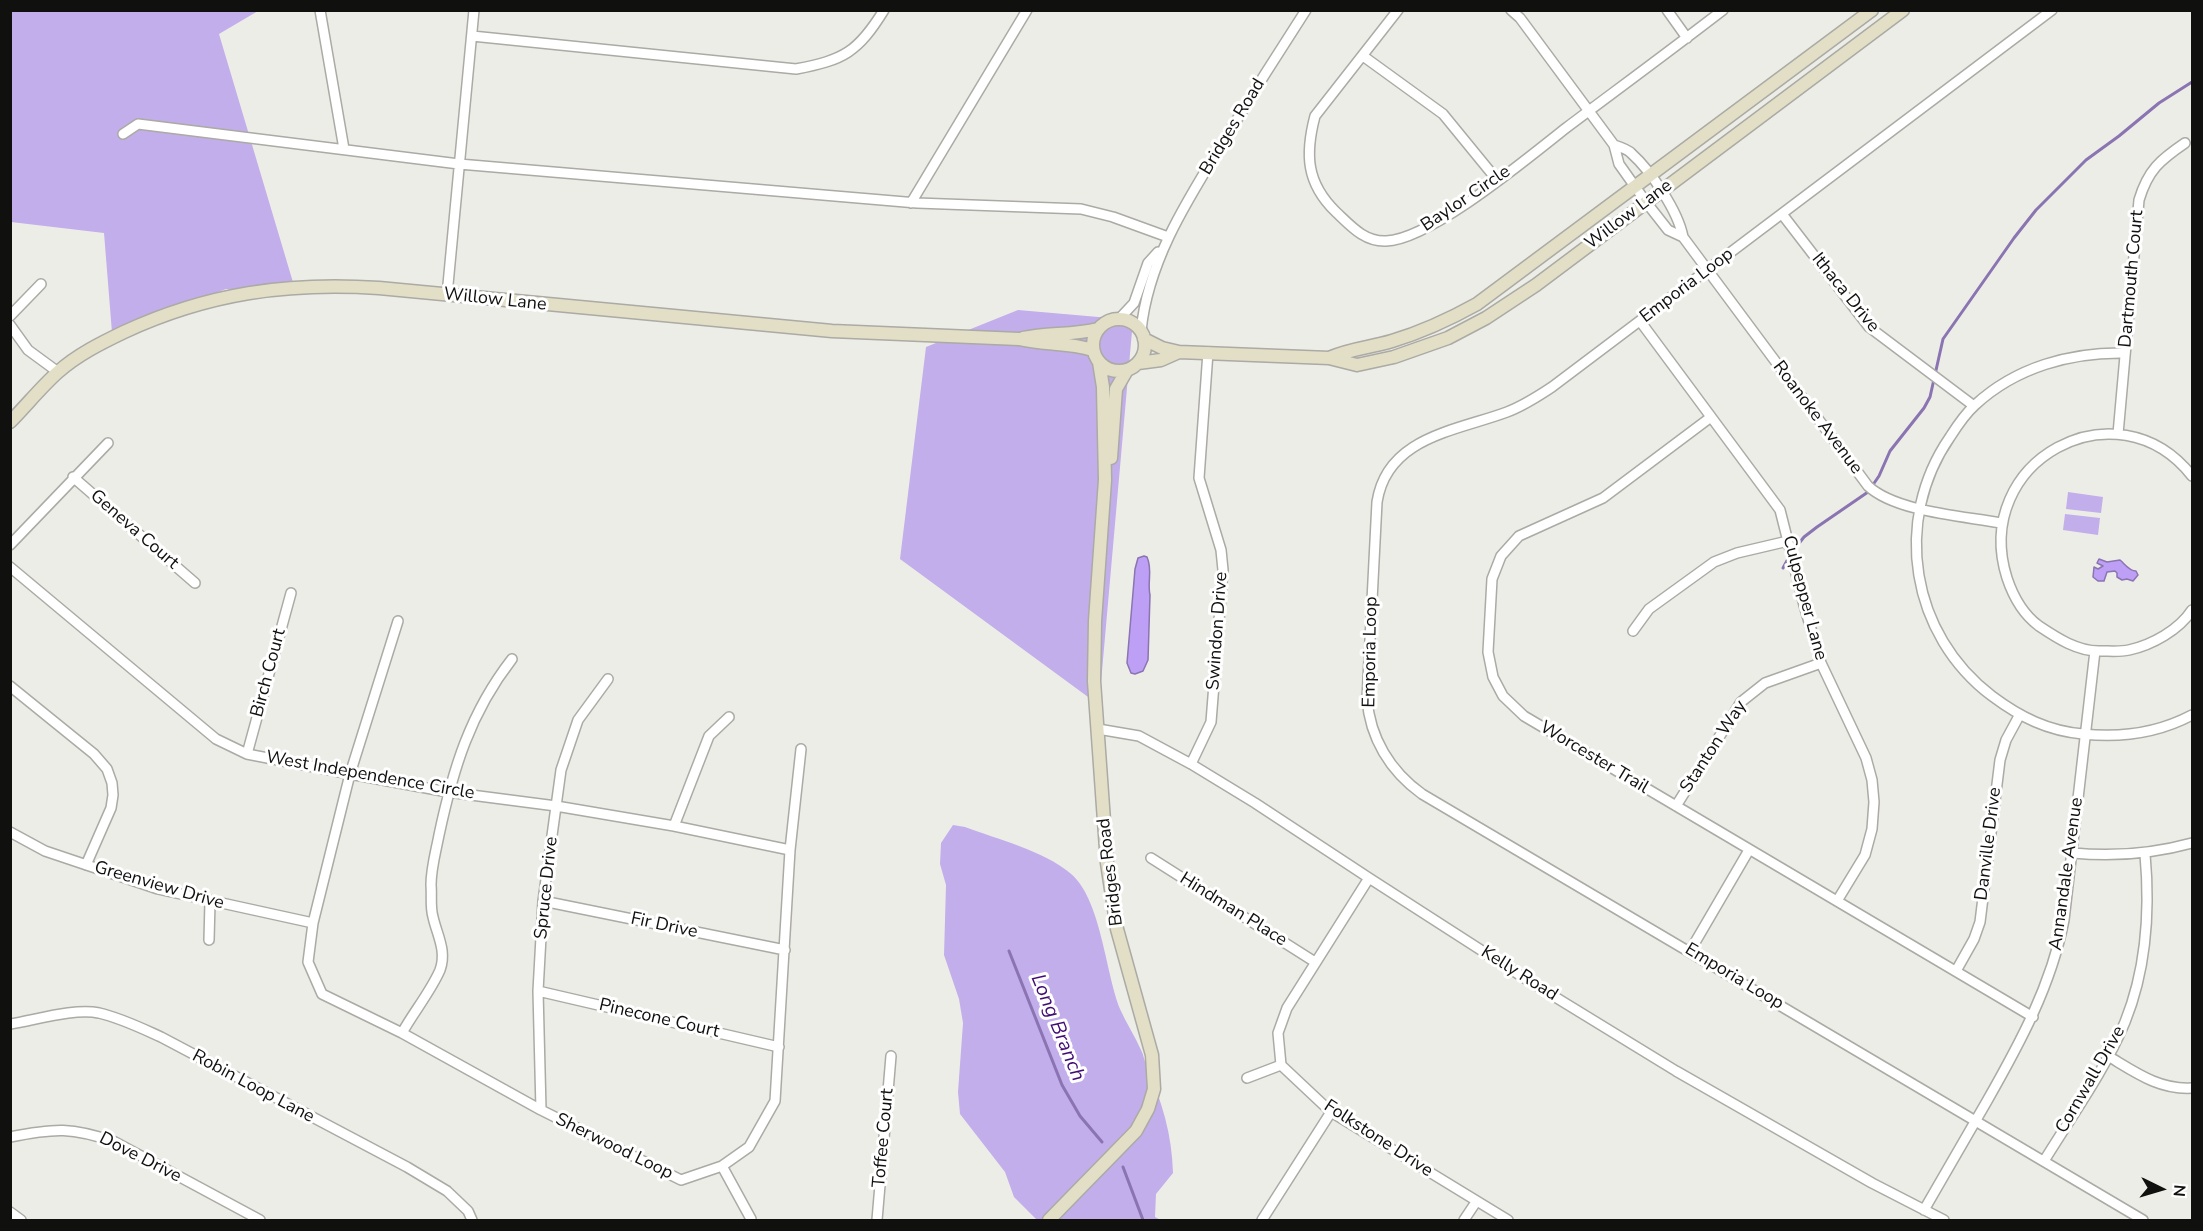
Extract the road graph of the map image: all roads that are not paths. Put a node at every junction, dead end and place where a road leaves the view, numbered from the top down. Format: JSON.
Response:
{"nodes":[{"id":1,"x":320,"y":10,"type":"edge"},
{"id":2,"x":474,"y":10,"type":"edge"},
{"id":3,"x":884,"y":10,"type":"edge"},
{"id":4,"x":1028,"y":10,"type":"edge"},
{"id":5,"x":1306,"y":10,"type":"edge"},
{"id":6,"x":1398,"y":10,"type":"edge"},
{"id":7,"x":1511,"y":10,"type":"edge"},
{"id":8,"x":1667,"y":10,"type":"edge"},
{"id":9,"x":1723,"y":10,"type":"edge"},
{"id":10,"x":1872,"y":10,"type":"edge"},
{"id":11,"x":1903,"y":10,"type":"edge"},
{"id":12,"x":2052,"y":10,"type":"edge"},
{"id":13,"x":471,"y":36,"type":"junction"},
{"id":14,"x":1687,"y":38,"type":"junction"},
{"id":15,"x":1363,"y":56,"type":"junction"},
{"id":16,"x":1590,"y":110,"type":"junction"},
{"id":17,"x":123,"y":134,"type":"dead end"},
{"id":18,"x":2186,"y":143,"type":"dead end"},
{"id":19,"x":1614,"y":145,"type":"junction"},
{"id":20,"x":344,"y":149,"type":"junction"},
{"id":21,"x":459,"y":164,"type":"junction"},
{"id":22,"x":1650,"y":176,"type":"junction"},
{"id":23,"x":1497,"y":180,"type":"junction"},
{"id":24,"x":1635,"y":187,"type":"junction"},
{"id":25,"x":1662,"y":191,"type":"junction"},
{"id":26,"x":1646,"y":202,"type":"junction"},
{"id":27,"x":911,"y":203,"type":"junction"},
{"id":28,"x":1782,"y":214,"type":"junction"},
{"id":29,"x":1683,"y":237,"type":"junction"},
{"id":30,"x":1166,"y":242,"type":"junction"},
{"id":31,"x":1707,"y":271,"type":"junction"},
{"id":32,"x":41,"y":284,"type":"dead end"},
{"id":33,"x":447,"y":295,"type":"junction"},
{"id":34,"x":10,"y":316,"type":"edge"},
{"id":35,"x":1119,"y":319,"type":"junction"},
{"id":36,"x":1640,"y":321,"type":"junction"},
{"id":37,"x":10,"y":325,"type":"edge"},
{"id":38,"x":1098,"y":329,"type":"junction"},
{"id":39,"x":1143,"y":335,"type":"junction"},
{"id":40,"x":1019,"y":339,"type":"junction"},
{"id":41,"x":1093,"y":350,"type":"junction"},
{"id":42,"x":1179,"y":352,"type":"junction"},
{"id":43,"x":1208,"y":352,"type":"junction"},
{"id":44,"x":2126,"y":353,"type":"junction"},
{"id":45,"x":1329,"y":358,"type":"junction"},
{"id":46,"x":1099,"y":362,"type":"junction"},
{"id":47,"x":1138,"y":363,"type":"junction"},
{"id":48,"x":1127,"y":370,"type":"junction"},
{"id":49,"x":58,"y":372,"type":"junction"},
{"id":50,"x":1974,"y":406,"type":"junction"},
{"id":51,"x":1711,"y":417,"type":"junction"},
{"id":52,"x":10,"y":422,"type":"edge"},
{"id":53,"x":2118,"y":434,"type":"junction"},
{"id":54,"x":108,"y":443,"type":"dead end"},
{"id":55,"x":2193,"y":476,"type":"edge"},
{"id":56,"x":73,"y":477,"type":"junction"},
{"id":57,"x":1105,"y":480,"type":"junction"},
{"id":58,"x":1920,"y":508,"type":"junction"},
{"id":59,"x":2001,"y":523,"type":"junction"},
{"id":60,"x":1788,"y":541,"type":"junction"},
{"id":61,"x":10,"y":545,"type":"edge"},
{"id":62,"x":10,"y":567,"type":"edge"},
{"id":63,"x":195,"y":584,"type":"dead end"},
{"id":64,"x":291,"y":593,"type":"dead end"},
{"id":65,"x":2193,"y":610,"type":"edge"},
{"id":66,"x":398,"y":621,"type":"dead end"},
{"id":67,"x":1633,"y":631,"type":"dead end"},
{"id":68,"x":2095,"y":651,"type":"junction"},
{"id":69,"x":512,"y":659,"type":"dead end"},
{"id":70,"x":1821,"y":663,"type":"junction"},
{"id":71,"x":608,"y":679,"type":"dead end"},
{"id":72,"x":10,"y":686,"type":"edge"},
{"id":73,"x":2193,"y":715,"type":"edge"},
{"id":74,"x":2019,"y":716,"type":"junction"},
{"id":75,"x":729,"y":717,"type":"dead end"},
{"id":76,"x":1098,"y":729,"type":"junction"},
{"id":77,"x":2085,"y":734,"type":"junction"},
{"id":78,"x":801,"y":749,"type":"dead end"},
{"id":79,"x":247,"y":754,"type":"junction"},
{"id":80,"x":1191,"y":764,"type":"junction"},
{"id":81,"x":350,"y":774,"type":"junction"},
{"id":82,"x":448,"y":792,"type":"junction"},
{"id":83,"x":556,"y":806,"type":"junction"},
{"id":84,"x":1676,"y":806,"type":"junction"},
{"id":85,"x":674,"y":825,"type":"junction"},
{"id":86,"x":10,"y":832,"type":"edge"},
{"id":87,"x":2193,"y":843,"type":"edge"},
{"id":88,"x":790,"y":850,"type":"junction"},
{"id":89,"x":1749,"y":850,"type":"junction"},
{"id":90,"x":2073,"y":853,"type":"junction"},
{"id":91,"x":2145,"y":854,"type":"junction"},
{"id":92,"x":1150,"y":858,"type":"dead end"},
{"id":93,"x":86,"y":865,"type":"junction"},
{"id":94,"x":1369,"y":879,"type":"junction"},
{"id":95,"x":543,"y":901,"type":"junction"},
{"id":96,"x":210,"y":902,"type":"junction"},
{"id":97,"x":1838,"y":902,"type":"junction"},
{"id":98,"x":313,"y":923,"type":"junction"},
{"id":99,"x":209,"y":940,"type":"dead end"},
{"id":100,"x":785,"y":950,"type":"junction"},
{"id":101,"x":1690,"y":951,"type":"junction"},
{"id":102,"x":1315,"y":962,"type":"junction"},
{"id":103,"x":1956,"y":971,"type":"junction"},
{"id":104,"x":538,"y":991,"type":"junction"},
{"id":105,"x":2033,"y":1017,"type":"junction"},
{"id":106,"x":10,"y":1024,"type":"edge"},
{"id":107,"x":402,"y":1033,"type":"junction"},
{"id":108,"x":779,"y":1047,"type":"junction"},
{"id":109,"x":891,"y":1056,"type":"dead end"},
{"id":110,"x":2108,"y":1056,"type":"junction"},
{"id":111,"x":1281,"y":1065,"type":"junction"},
{"id":112,"x":1246,"y":1078,"type":"dead end"},
{"id":113,"x":2193,"y":1088,"type":"edge"},
{"id":114,"x":541,"y":1110,"type":"junction"},
{"id":115,"x":1331,"y":1112,"type":"junction"},
{"id":116,"x":1976,"y":1121,"type":"junction"},
{"id":117,"x":10,"y":1137,"type":"edge"},
{"id":118,"x":2044,"y":1161,"type":"junction"},
{"id":119,"x":722,"y":1166,"type":"junction"},
{"id":120,"x":1476,"y":1202,"type":"junction"},
{"id":121,"x":1924,"y":1210,"type":"junction"},
{"id":122,"x":10,"y":1212,"type":"edge"},
{"id":123,"x":751,"y":1219,"type":"dead end"},
{"id":124,"x":21,"y":1221,"type":"edge"},
{"id":125,"x":260,"y":1221,"type":"edge"},
{"id":126,"x":472,"y":1221,"type":"edge"},
{"id":127,"x":877,"y":1221,"type":"edge"},
{"id":128,"x":1048,"y":1221,"type":"edge"},
{"id":129,"x":1262,"y":1221,"type":"edge"},
{"id":130,"x":1464,"y":1221,"type":"edge"},
{"id":131,"x":1508,"y":1221,"type":"edge"},
{"id":132,"x":1944,"y":1221,"type":"edge"},
{"id":133,"x":2143,"y":1221,"type":"edge"}],
"edges":[{"from":1,"to":20,"type":"street"},
{"from":2,"to":13,"type":"street"},
{"from":3,"to":13,"type":"street"},
{"from":4,"to":27,"type":"street"},
{"from":5,"to":30,"type":"street","name":"Bridges Road"},
{"from":6,"to":15,"type":"street","name":"Baylor Circle"},
{"from":7,"to":16,"type":"street"},
{"from":8,"to":14,"type":"street"},
{"from":9,"to":14,"type":"street","name":"Baylor Circle"},
{"from":10,"to":22,"type":"street","name":"Willow Lane"},
{"from":11,"to":25,"type":"street","name":"Willow Lane"},
{"from":12,"to":28,"type":"street","name":"Emporia Loop"},
{"from":13,"to":21,"type":"street"},
{"from":14,"to":16,"type":"street","name":"Baylor Circle"},
{"from":15,"to":23,"type":"street"},
{"from":15,"to":23,"type":"street","name":"Baylor Circle"},
{"from":16,"to":19,"type":"street"},
{"from":16,"to":23,"type":"street","name":"Baylor Circle"},
{"from":17,"to":20,"type":"street"},
{"from":18,"to":44,"type":"street","name":"Dartmouth Court"},
{"from":19,"to":22,"type":"street","name":"Roanoke Avenue"},
{"from":19,"to":24,"type":"street","name":"Roanoke Avenue"},
{"from":20,"to":21,"type":"street"},
{"from":21,"to":27,"type":"street"},
{"from":21,"to":33,"type":"street"},
{"from":22,"to":24,"type":"street","name":"Willow Lane"},
{"from":22,"to":25,"type":"street","name":"Roanoke Avenue"},
{"from":24,"to":26,"type":"street","name":"Roanoke Avenue"},
{"from":24,"to":45,"type":"street","name":"Willow Lane"},
{"from":25,"to":26,"type":"street","name":"Willow Lane"},
{"from":25,"to":29,"type":"street","name":"Roanoke Avenue"},
{"from":26,"to":29,"type":"street","name":"Roanoke Avenue"},
{"from":26,"to":45,"type":"street","name":"Willow Lane"},
{"from":27,"to":30,"type":"street"},
{"from":28,"to":31,"type":"street","name":"Emporia Loop"},
{"from":28,"to":50,"type":"street","name":"Ithaca Drive"},
{"from":29,"to":31,"type":"street","name":"Roanoke Avenue"},
{"from":30,"to":35,"type":"street","name":"Bridges Road"},
{"from":30,"to":39,"type":"street","name":"Bridges Road"},
{"from":31,"to":36,"type":"street","name":"Emporia Loop"},
{"from":31,"to":58,"type":"street","name":"Roanoke Avenue"},
{"from":32,"to":34,"type":"street"},
{"from":33,"to":40,"type":"street","name":"Willow Lane"},
{"from":33,"to":49,"type":"street","name":"Willow Lane"},
{"from":35,"to":38,"type":"street"},
{"from":35,"to":39,"type":"street"},
{"from":36,"to":51,"type":"street","name":"Culpepper Lane"},
{"from":36,"to":101,"type":"street","name":"Emporia Loop"},
{"from":37,"to":49,"type":"street"},
{"from":38,"to":40,"type":"street","name":"Willow Lane"},
{"from":38,"to":41,"type":"street"},
{"from":39,"to":42,"type":"street","name":"Willow Lane"},
{"from":39,"to":47,"type":"street"},
{"from":40,"to":41,"type":"street","name":"Willow Lane"},
{"from":41,"to":46,"type":"street"},
{"from":42,"to":43,"type":"street","name":"Willow Lane"},
{"from":42,"to":47,"type":"street","name":"Willow Lane"},
{"from":43,"to":45,"type":"street","name":"Willow Lane"},
{"from":43,"to":80,"type":"street","name":"Swindon Drive"},
{"from":44,"to":50,"type":"street"},
{"from":44,"to":53,"type":"street","name":"Dartmouth Court"},
{"from":46,"to":48,"type":"street"},
{"from":46,"to":57,"type":"street","name":"Bridges Road"},
{"from":47,"to":48,"type":"street"},
{"from":48,"to":57,"type":"street","name":"Bridges Road"},
{"from":49,"to":52,"type":"street","name":"Willow Lane"},
{"from":50,"to":58,"type":"street"},
{"from":51,"to":60,"type":"street","name":"Culpepper Lane"},
{"from":51,"to":84,"type":"street","name":"Worcester Trail"},
{"from":53,"to":55,"type":"street"},
{"from":53,"to":59,"type":"street"},
{"from":54,"to":56,"type":"street"},
{"from":56,"to":61,"type":"street"},
{"from":56,"to":63,"type":"street","name":"Geneva Court"},
{"from":57,"to":76,"type":"street","name":"Bridges Road"},
{"from":58,"to":59,"type":"street","name":"Roanoke Avenue"},
{"from":58,"to":74,"type":"street"},
{"from":59,"to":68,"type":"street"},
{"from":60,"to":67,"type":"street"},
{"from":60,"to":70,"type":"street","name":"Culpepper Lane"},
{"from":62,"to":79,"type":"street","name":"West Independence Circle"},
{"from":64,"to":79,"type":"street","name":"Birch Court"},
{"from":65,"to":68,"type":"street"},
{"from":66,"to":81,"type":"street","name":"Sherwood Loop"},
{"from":68,"to":77,"type":"street","name":"Annandale Avenue"},
{"from":69,"to":82,"type":"street"},
{"from":70,"to":84,"type":"street","name":"Stanton Way"},
{"from":70,"to":97,"type":"street","name":"Culpepper Lane"},
{"from":71,"to":83,"type":"street","name":"Spruce Drive"},
{"from":72,"to":93,"type":"street"},
{"from":73,"to":77,"type":"street"},
{"from":74,"to":77,"type":"street"},
{"from":74,"to":103,"type":"street","name":"Danville Drive"},
{"from":75,"to":85,"type":"street"},
{"from":76,"to":80,"type":"street","name":"Kelly Road"},
{"from":76,"to":128,"type":"street","name":"Bridges Road"},
{"from":77,"to":90,"type":"street","name":"Annandale Avenue"},
{"from":78,"to":88,"type":"street","name":"Sherwood Loop"},
{"from":79,"to":81,"type":"street","name":"West Independence Circle"},
{"from":80,"to":94,"type":"street","name":"Kelly Road"},
{"from":81,"to":82,"type":"street","name":"West Independence Circle"},
{"from":81,"to":98,"type":"street","name":"Sherwood Loop"},
{"from":82,"to":83,"type":"street","name":"West Independence Circle"},
{"from":82,"to":107,"type":"street"},
{"from":83,"to":85,"type":"street","name":"West Independence Circle"},
{"from":83,"to":95,"type":"street","name":"Spruce Drive"},
{"from":84,"to":89,"type":"street","name":"Worcester Trail"},
{"from":85,"to":88,"type":"street","name":"West Independence Circle"},
{"from":86,"to":93,"type":"street","name":"Greenview Drive"},
{"from":87,"to":91,"type":"street"},
{"from":88,"to":100,"type":"street","name":"Sherwood Loop"},
{"from":89,"to":97,"type":"street","name":"Worcester Trail"},
{"from":89,"to":101,"type":"street"},
{"from":90,"to":91,"type":"street"},
{"from":90,"to":105,"type":"street","name":"Annandale Avenue"},
{"from":91,"to":110,"type":"street","name":"Cornwall Drive"},
{"from":92,"to":102,"type":"street","name":"Hindman Place"},
{"from":93,"to":96,"type":"street","name":"Greenview Drive"},
{"from":94,"to":102,"type":"street"},
{"from":94,"to":121,"type":"street","name":"Kelly Road"},
{"from":95,"to":100,"type":"street","name":"Fir Drive"},
{"from":95,"to":104,"type":"street","name":"Spruce Drive"},
{"from":96,"to":98,"type":"street","name":"Greenview Drive"},
{"from":96,"to":99,"type":"street"},
{"from":97,"to":103,"type":"street","name":"Worcester Trail"},
{"from":98,"to":107,"type":"street","name":"Sherwood Loop"},
{"from":100,"to":108,"type":"street","name":"Sherwood Loop"},
{"from":101,"to":116,"type":"street","name":"Emporia Loop"},
{"from":102,"to":111,"type":"street"},
{"from":103,"to":105,"type":"street","name":"Worcester Trail"},
{"from":104,"to":108,"type":"street","name":"Pinecone Court"},
{"from":104,"to":114,"type":"street","name":"Spruce Drive"},
{"from":105,"to":116,"type":"street","name":"Annandale Avenue"},
{"from":106,"to":126,"type":"street","name":"Robin Loop Lane"},
{"from":107,"to":114,"type":"street","name":"Sherwood Loop"},
{"from":108,"to":119,"type":"street","name":"Sherwood Loop"},
{"from":109,"to":127,"type":"street","name":"Toffee Court"},
{"from":110,"to":113,"type":"street"},
{"from":110,"to":118,"type":"street","name":"Cornwall Drive"},
{"from":111,"to":112,"type":"street"},
{"from":111,"to":115,"type":"street","name":"Folkstone Drive"},
{"from":114,"to":119,"type":"street","name":"Sherwood Loop"},
{"from":115,"to":120,"type":"street","name":"Folkstone Drive"},
{"from":115,"to":129,"type":"street"},
{"from":116,"to":118,"type":"street","name":"Emporia Loop"},
{"from":116,"to":121,"type":"street","name":"Annandale Avenue"},
{"from":117,"to":125,"type":"street","name":"Dove Drive"},
{"from":118,"to":133,"type":"street","name":"Emporia Loop"},
{"from":119,"to":123,"type":"street"},
{"from":120,"to":130,"type":"street"},
{"from":120,"to":131,"type":"street","name":"Folkstone Drive"},
{"from":121,"to":132,"type":"street","name":"Kelly Road"},
{"from":122,"to":124,"type":"street"}]}
